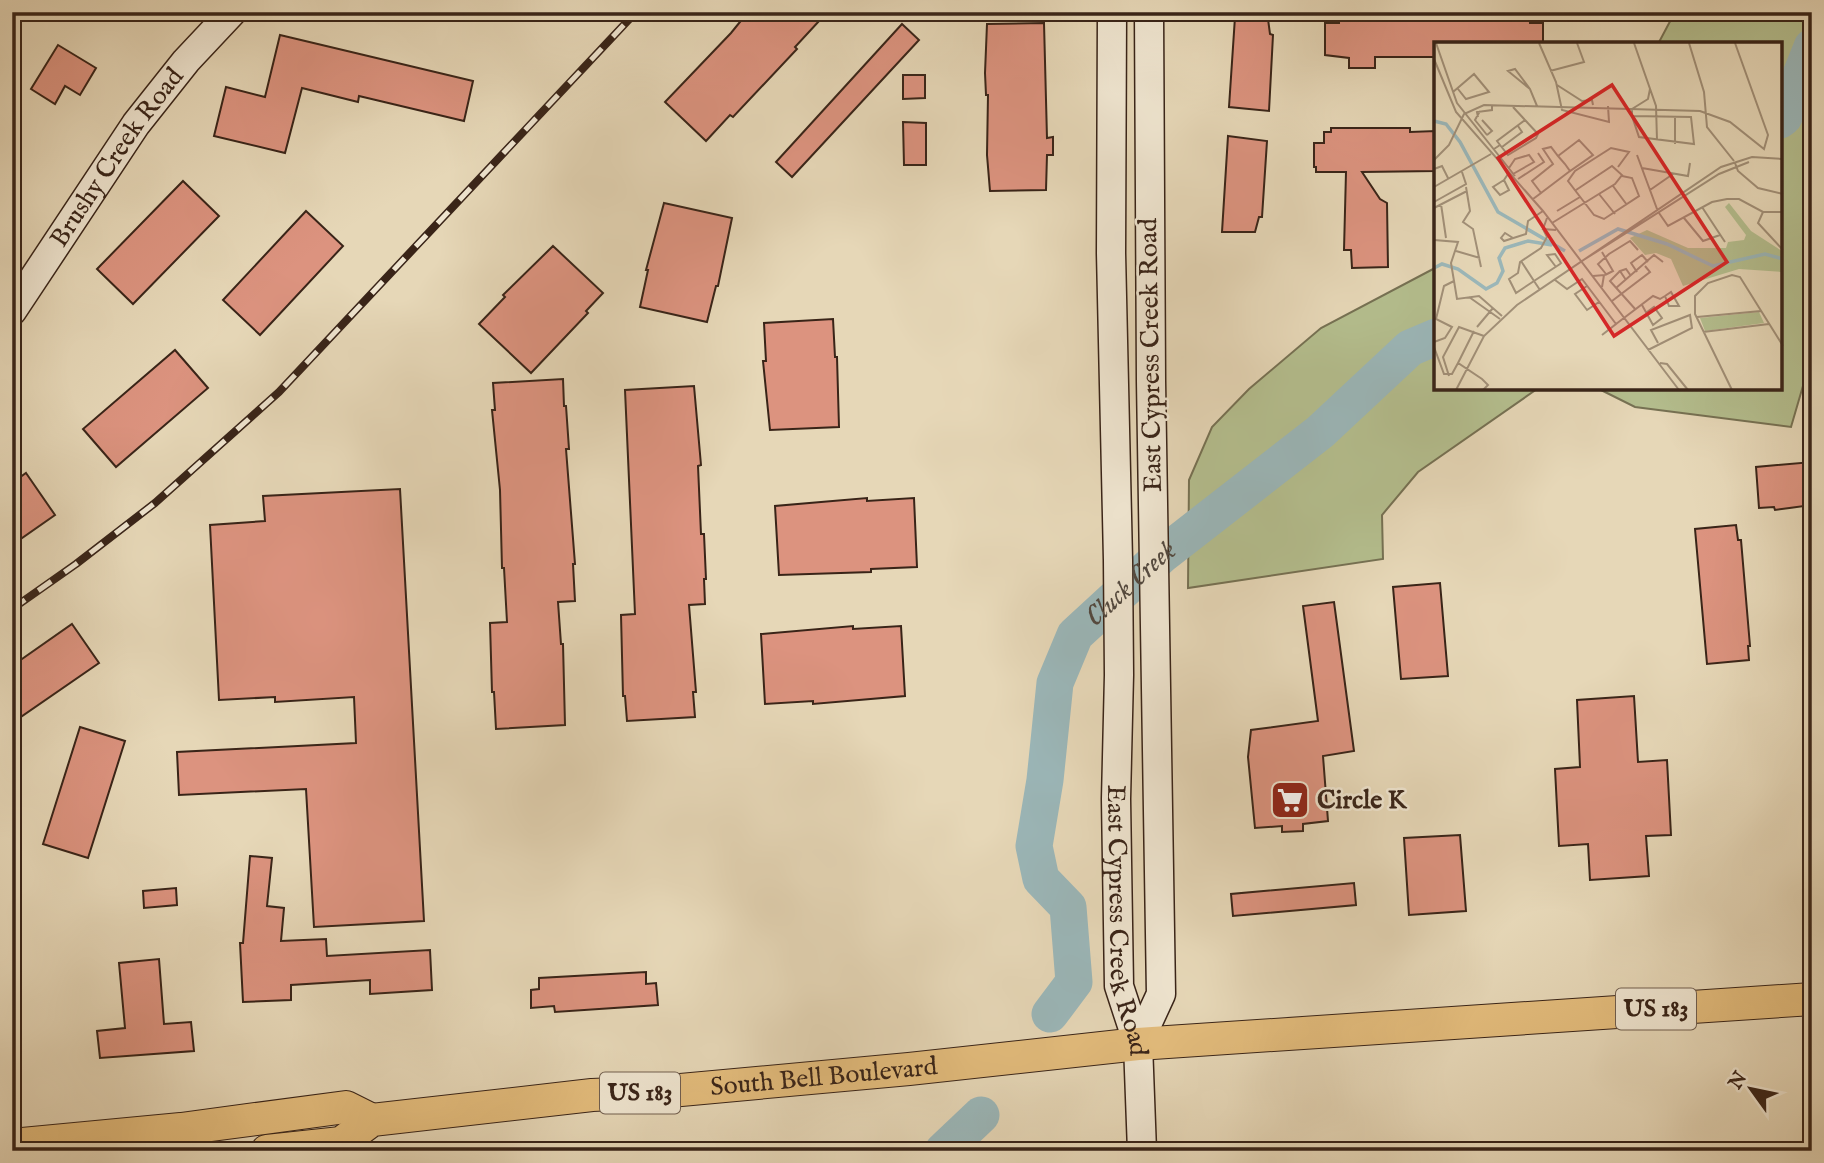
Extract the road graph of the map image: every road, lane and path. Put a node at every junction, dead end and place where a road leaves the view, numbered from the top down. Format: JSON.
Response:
{"nodes":[{"id":1,"x":232,"y":12,"type":"edge"},
{"id":2,"x":1112,"y":12,"type":"edge"},
{"id":3,"x":1149,"y":12,"type":"edge"},
{"id":4,"x":1111,"y":253,"type":"junction"},
{"id":5,"x":1150,"y":261,"type":"junction"},
{"id":6,"x":12,"y":311,"type":"edge"},
{"id":7,"x":1812,"y":999,"type":"edge"},
{"id":8,"x":1138,"y":1044,"type":"junction"},
{"id":9,"x":372,"y":1120,"type":"junction"},
{"id":10,"x":12,"y":1145,"type":"edge"},
{"id":11,"x":267,"y":1151,"type":"edge"},
{"id":12,"x":1142,"y":1151,"type":"edge"}],
"edges":[{"from":1,"to":6,"type":"main road","name":"Brushy Creek Road"},
{"from":2,"to":4,"type":"main road","name":"East Cypress Creek Road"},
{"from":3,"to":5,"type":"main road","name":"East Cypress Creek Road"},
{"from":4,"to":5,"type":"main road"},
{"from":4,"to":8,"type":"main road","name":"East Cypress Creek Road"},
{"from":5,"to":8,"type":"main road","name":"East Cypress Creek Road"},
{"from":7,"to":8,"type":"main road","number":"US 183"},
{"from":8,"to":9,"type":"main road","name":"South Bell Boulevard","number":"US 183"},
{"from":8,"to":12,"type":"main road"},
{"from":9,"to":10,"type":"main road","number":"US 183"},
{"from":9,"to":11,"type":"main road"}]}
